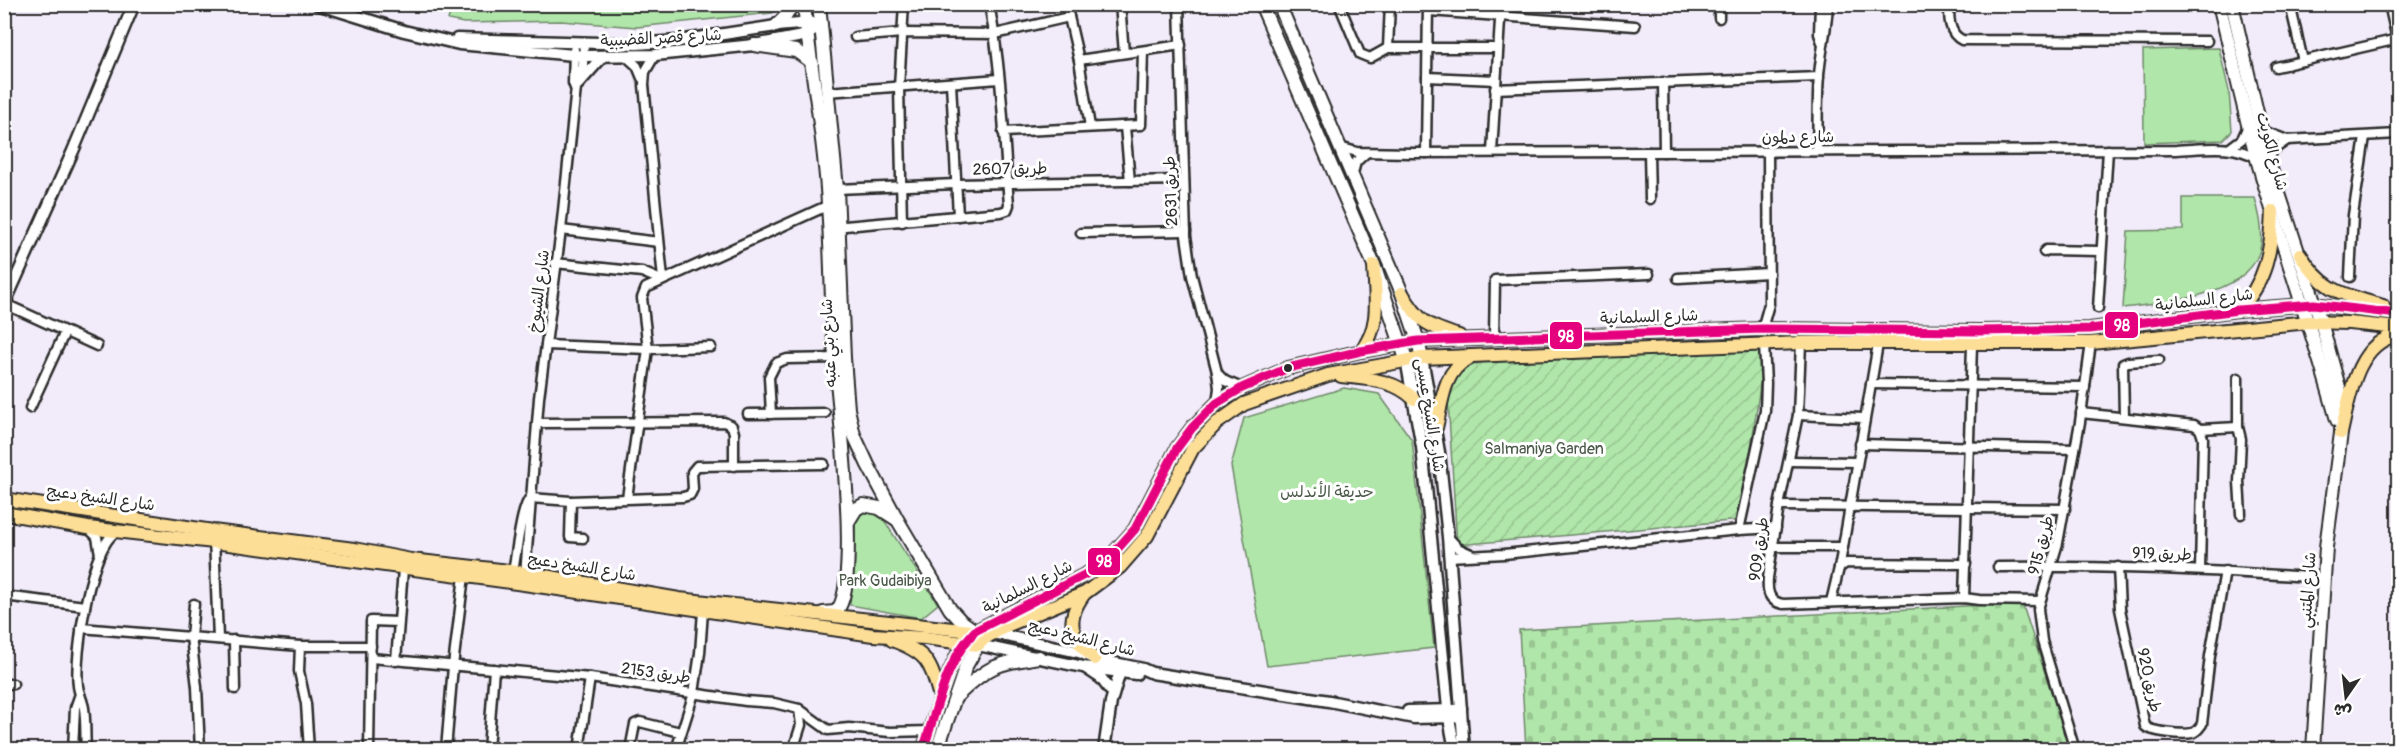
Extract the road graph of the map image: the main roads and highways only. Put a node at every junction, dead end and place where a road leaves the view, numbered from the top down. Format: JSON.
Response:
{"nodes":[{"id":1,"x":793,"y":4,"type":"edge"},
{"id":2,"x":804,"y":4,"type":"edge"},
{"id":3,"x":819,"y":4,"type":"edge"},
{"id":4,"x":1261,"y":4,"type":"edge"},
{"id":5,"x":1279,"y":4,"type":"edge"},
{"id":6,"x":2219,"y":4,"type":"edge"},
{"id":7,"x":2232,"y":4,"type":"edge"},
{"id":8,"x":816,"y":24,"type":"junction"},
{"id":9,"x":776,"y":26,"type":"road end"},
{"id":10,"x":754,"y":45,"type":"road end"},
{"id":11,"x":812,"y":62,"type":"junction"},
{"id":12,"x":2254,"y":127,"type":"junction"},
{"id":13,"x":2262,"y":159,"type":"junction"},
{"id":14,"x":833,"y":204,"type":"junction"},
{"id":15,"x":2273,"y":211,"type":"junction"},
{"id":16,"x":2300,"y":254,"type":"junction"},
{"id":17,"x":1374,"y":265,"type":"junction"},
{"id":18,"x":1402,"y":293,"type":"junction"},
{"id":19,"x":2308,"y":305,"type":"junction"},
{"id":20,"x":2238,"y":310,"type":"junction"},
{"id":21,"x":2398,"y":312,"type":"edge"},
{"id":22,"x":2315,"y":322,"type":"junction"},
{"id":23,"x":2398,"y":328,"type":"edge"},
{"id":24,"x":2398,"y":335,"type":"edge"},
{"id":25,"x":1469,"y":339,"type":"junction"},
{"id":26,"x":1418,"y":341,"type":"junction"},
{"id":27,"x":1402,"y":344,"type":"junction"},
{"id":28,"x":1361,"y":351,"type":"junction"},
{"id":29,"x":1473,"y":357,"type":"junction"},
{"id":30,"x":839,"y":358,"type":"junction"},
{"id":31,"x":1422,"y":358,"type":"junction"},
{"id":32,"x":1406,"y":359,"type":"junction"},
{"id":33,"x":1328,"y":375,"type":"junction"},
{"id":34,"x":1414,"y":399,"type":"road end"},
{"id":35,"x":1436,"y":428,"type":"road end"},
{"id":36,"x":2341,"y":433,"type":"junction"},
{"id":37,"x":8,"y":501,"type":"edge"},
{"id":38,"x":4,"y":513,"type":"edge"},
{"id":39,"x":897,"y":519,"type":"junction"},
{"id":40,"x":847,"y":524,"type":"junction"},
{"id":41,"x":214,"y":536,"type":"junction"},
{"id":42,"x":520,"y":578,"type":"junction"},
{"id":43,"x":1084,"y":593,"type":"junction"},
{"id":44,"x":822,"y":613,"type":"junction"},
{"id":45,"x":975,"y":631,"type":"junction"},
{"id":46,"x":993,"y":633,"type":"junction"},
{"id":47,"x":873,"y":635,"type":"junction"},
{"id":48,"x":963,"y":643,"type":"junction"},
{"id":49,"x":978,"y":645,"type":"junction"},
{"id":50,"x":1039,"y":657,"type":"road end"},
{"id":51,"x":1095,"y":658,"type":"road end"},
{"id":52,"x":940,"y":696,"type":"junction"},
{"id":53,"x":954,"y":699,"type":"junction"},
{"id":54,"x":923,"y":750,"type":"edge"},
{"id":55,"x":937,"y":750,"type":"edge"},
{"id":56,"x":2313,"y":750,"type":"edge"}],
"edges":[{"from":1,"to":9,"type":"main road"},
{"from":2,"to":8,"type":"main road","name":"شارع بني عتبه"},
{"from":3,"to":8,"type":"main road","name":"شارع بني عتبه"},
{"from":4,"to":17,"type":"main road","name":"شارع الشيخ عيسى"},
{"from":5,"to":18,"type":"main road","name":"شارع الشيخ عيسى"},
{"from":6,"to":12,"type":"main road","name":"شارع الكويت"},
{"from":7,"to":12,"type":"main road","name":"شارع الكويت"},
{"from":8,"to":11,"type":"main road","name":"شارع بني عتبه"},
{"from":8,"to":14,"type":"main road","name":"شارع بني عتبه"},
{"from":10,"to":11,"type":"main road"},
{"from":11,"to":14,"type":"main road","name":"شارع بني عتبه"},
{"from":12,"to":13,"type":"main road","name":"شارع الكويت"},
{"from":13,"to":15,"type":"main road","name":"شارع الكويت"},
{"from":13,"to":16,"type":"main road","name":"شارع الكويت"},
{"from":14,"to":30,"type":"main road","name":"شارع بني عتبه"},
{"from":15,"to":19,"type":"main road","name":"شارع الكويت"},
{"from":15,"to":20,"type":"main road"},
{"from":16,"to":19,"type":"main road","name":"شارع الكويت"},
{"from":16,"to":21,"type":"main road"},
{"from":17,"to":27,"type":"main road","name":"شارع الشيخ عيسى"},
{"from":17,"to":28,"type":"main road"},
{"from":18,"to":25,"type":"main road"},
{"from":18,"to":26,"type":"main road","name":"شارع الشيخ عيسى"},
{"from":19,"to":20,"type":"main road","name":"شارع السلمانية"},
{"from":19,"to":21,"type":"main road","name":"شارع السلمانية"},
{"from":19,"to":22,"type":"main road","name":"شارع المتنبي"},
{"from":20,"to":25,"type":"main road","name":"شارع السلمانية"},
{"from":22,"to":23,"type":"main road","name":"شارع السلمانية"},
{"from":22,"to":29,"type":"main road","name":"شارع السلمانية"},
{"from":22,"to":36,"type":"main road","name":"شارع المتنبي"},
{"from":24,"to":36,"type":"main road"},
{"from":25,"to":26,"type":"main road","name":"شارع السلمانية"},
{"from":26,"to":27,"type":"main road","name":"شارع السلمانية"},
{"from":26,"to":31,"type":"main road","name":"شارع الشيخ عيسى"},
{"from":27,"to":28,"type":"main road","name":"شارع السلمانية"},
{"from":27,"to":32,"type":"main road","name":"شارع الشيخ عيسى"},
{"from":28,"to":45,"type":"main road","name":"شارع السلمانية"},
{"from":29,"to":31,"type":"main road","name":"شارع السلمانية"},
{"from":29,"to":35,"type":"main road"},
{"from":30,"to":39,"type":"main road","name":"شارع بني عتبه"},
{"from":30,"to":40,"type":"main road","name":"شارع بني عتبه"},
{"from":31,"to":32,"type":"main road","name":"شارع السلمانية"},
{"from":32,"to":33,"type":"main road","name":"شارع السلمانية"},
{"from":33,"to":34,"type":"main road"},
{"from":33,"to":43,"type":"main road","name":"شارع السلمانية"},
{"from":36,"to":56,"type":"main road","name":"شارع المتنبي"},
{"from":37,"to":41,"type":"main road","name":"شارع الشيخ دعيج"},
{"from":38,"to":41,"type":"main road","name":"شارع الشيخ دعيج"},
{"from":39,"to":40,"type":"main road"},
{"from":39,"to":45,"type":"main road","name":"شارع بني عتبه"},
{"from":40,"to":44,"type":"main road","name":"شارع بني عتبه"},
{"from":41,"to":42,"type":"main road","name":"شارع الشيخ دعيج"},
{"from":41,"to":42,"type":"main road","name":"شارع الشيخ دعيج"},
{"from":42,"to":44,"type":"main road","name":"شارع الشيخ دعيج"},
{"from":42,"to":47,"type":"main road","name":"شارع الشيخ دعيج"},
{"from":43,"to":46,"type":"main road","name":"شارع السلمانية"},
{"from":43,"to":51,"type":"main road"},
{"from":44,"to":45,"type":"main road","name":"شارع الشيخ دعيج"},
{"from":45,"to":46,"type":"main road","name":"شارع الشيخ دعيج"},
{"from":45,"to":48,"type":"main road","name":"شارع السلمانية"},
{"from":45,"to":49,"type":"main road"},
{"from":46,"to":49,"type":"main road","name":"شارع السلمانية"},
{"from":47,"to":48,"type":"main road","name":"شارع الشيخ دعيج"},
{"from":47,"to":52,"type":"main road"},
{"from":48,"to":49,"type":"main road","name":"شارع الشيخ دعيج"},
{"from":48,"to":52,"type":"main road"},
{"from":49,"to":53,"type":"main road"},
{"from":50,"to":53,"type":"main road"},
{"from":52,"to":54,"type":"main road"},
{"from":53,"to":55,"type":"main road"}]}
